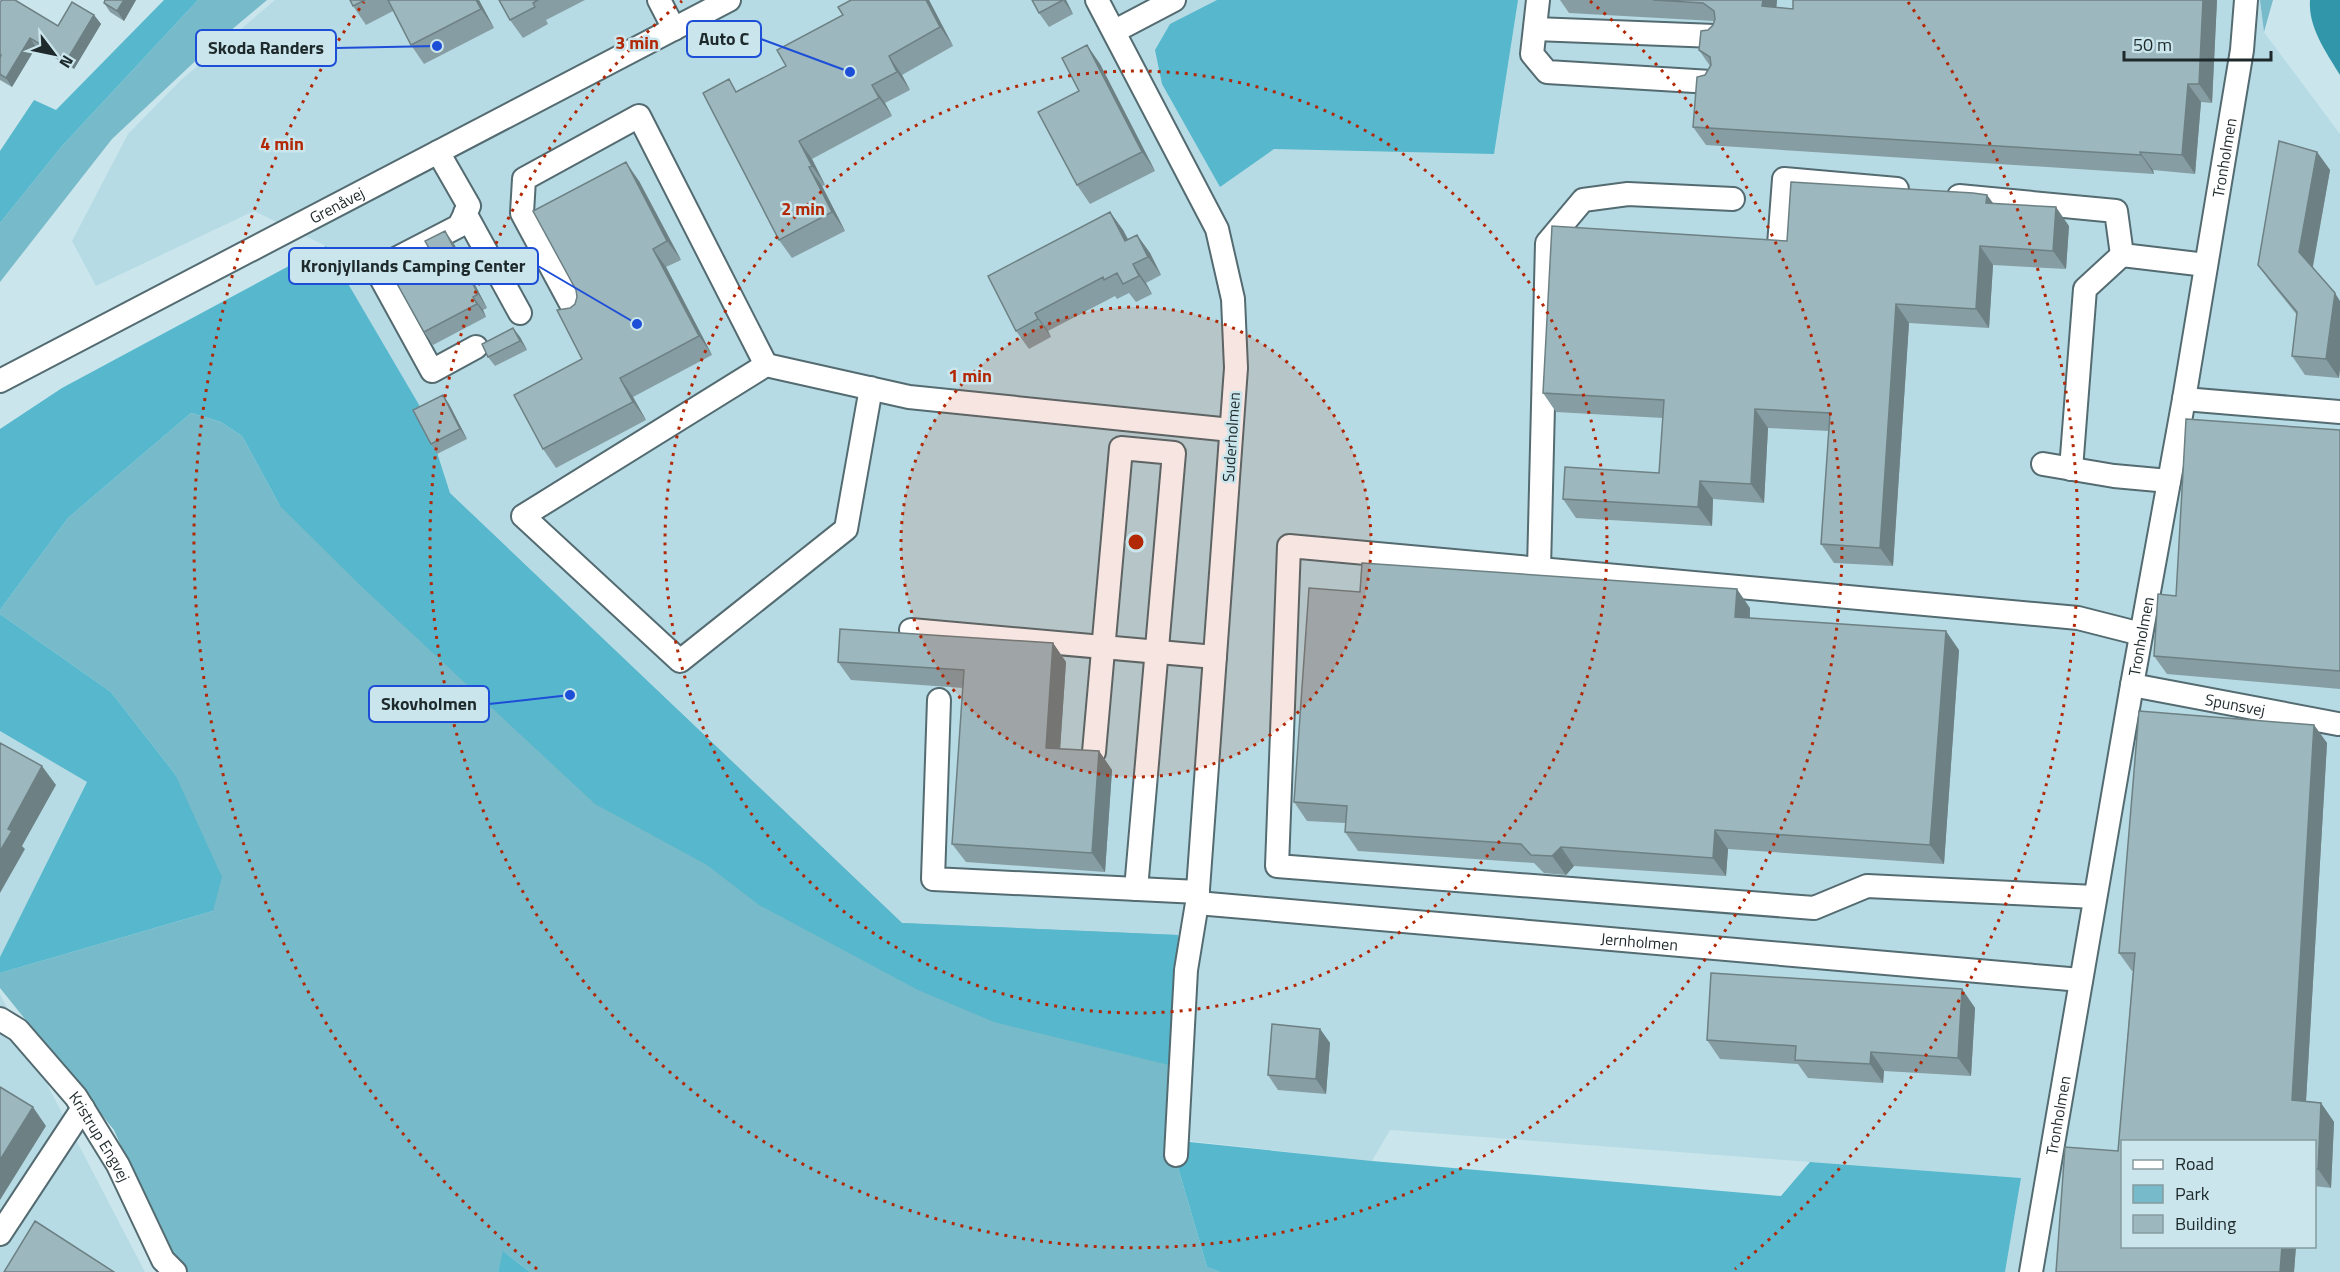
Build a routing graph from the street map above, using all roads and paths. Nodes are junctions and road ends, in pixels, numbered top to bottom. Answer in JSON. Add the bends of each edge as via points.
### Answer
{"nodes":[{"id":1,"x":659,"y":0,"type":"edge"},
{"id":2,"x":729,"y":0,"type":"edge"},
{"id":3,"x":1097,"y":0,"type":"edge"},
{"id":4,"x":1174,"y":0,"type":"edge"},
{"id":5,"x":1538,"y":0,"type":"edge"},
{"id":6,"x":2246,"y":0,"type":"edge"},
{"id":7,"x":674,"y":29,"type":"junction"},
{"id":8,"x":1535,"y":29,"type":"junction"},
{"id":9,"x":1115,"y":31,"type":"junction"},
{"id":10,"x":1715,"y":36,"type":"edge"},
{"id":11,"x":1711,"y":82,"type":"edge"},
{"id":12,"x":438,"y":152,"type":"junction"},
{"id":13,"x":1915,"y":191,"type":"edge"},
{"id":14,"x":1938,"y":194,"type":"edge"},
{"id":15,"x":1733,"y":199,"type":"dead end"},
{"id":16,"x":465,"y":213,"type":"junction"},
{"id":17,"x":1779,"y":245,"type":"edge"},
{"id":18,"x":2122,"y":255,"type":"junction"},
{"id":19,"x":2206,"y":265,"type":"junction"},
{"id":20,"x":520,"y":313,"type":"dead end"},
{"id":21,"x":577,"y":315,"type":"edge"},
{"id":22,"x":476,"y":347,"type":"dead end"},
{"id":23,"x":766,"y":365,"type":"junction"},
{"id":24,"x":0,"y":381,"type":"edge"},
{"id":25,"x":871,"y":388,"type":"junction"},
{"id":26,"x":2184,"y":399,"type":"junction"},
{"id":27,"x":2340,"y":412,"type":"edge"},
{"id":28,"x":1231,"y":430,"type":"junction"},
{"id":29,"x":2043,"y":464,"type":"dead end"},
{"id":30,"x":2071,"y":469,"type":"junction"},
{"id":31,"x":2169,"y":481,"type":"junction"},
{"id":32,"x":1539,"y":569,"type":"junction"},
{"id":33,"x":911,"y":630,"type":"dead end"},
{"id":34,"x":2141,"y":634,"type":"junction"},
{"id":35,"x":1103,"y":647,"type":"junction"},
{"id":36,"x":1156,"y":652,"type":"junction"},
{"id":37,"x":1215,"y":657,"type":"junction"},
{"id":38,"x":2132,"y":685,"type":"junction"},
{"id":39,"x":939,"y":700,"type":"dead end"},
{"id":40,"x":2338,"y":724,"type":"dead end"},
{"id":41,"x":1094,"y":752,"type":"edge"},
{"id":42,"x":1136,"y":889,"type":"junction"},
{"id":43,"x":2095,"y":897,"type":"junction"},
{"id":44,"x":1197,"y":898,"type":"junction"},
{"id":45,"x":2081,"y":980,"type":"junction"},
{"id":46,"x":0,"y":1019,"type":"edge"},
{"id":47,"x":83,"y":1108,"type":"junction"},
{"id":48,"x":1176,"y":1155,"type":"dead end"},
{"id":49,"x":0,"y":1234,"type":"edge"},
{"id":50,"x":174,"y":1272,"type":"edge"},
{"id":51,"x":2031,"y":1272,"type":"edge"}],
"edges":[{"from":1,"to":7,"type":"street"},
{"from":2,"to":7,"type":"street","name":"Grenåvej"},
{"from":3,"to":9,"type":"street","name":"Suderholmen"},
{"from":4,"to":9,"type":"street"},
{"from":5,"to":8,"type":"street"},
{"from":6,"to":19,"type":"street","name":"Tronholmen","via":[[2242,50]]},
{"from":7,"to":12,"type":"street","name":"Grenåvej"},
{"from":8,"to":10,"type":"street"},
{"from":8,"to":11,"type":"street","via":[[1532,54],[1547,72]]},
{"from":9,"to":28,"type":"street","name":"Suderholmen","via":[[1217,229],[1233,299],[1236,368]]},
{"from":12,"to":16,"type":"street","via":[[468,206]]},
{"from":12,"to":24,"type":"street","name":"Grenåvej"},
{"from":13,"to":17,"type":"street","via":[[1784,179]]},
{"from":14,"to":18,"type":"street","via":[[2116,211]]},
{"from":15,"to":32,"type":"street","via":[[1628,194],[1583,200],[1547,243]]},
{"from":16,"to":20,"type":"street"},
{"from":16,"to":22,"type":"street","via":[[459,226],[376,269],[432,370]]},
{"from":18,"to":19,"type":"street"},
{"from":18,"to":30,"type":"street","via":[[2085,289]]},
{"from":19,"to":26,"type":"street","name":"Tronholmen"},
{"from":21,"to":23,"type":"street","via":[[522,213],[524,179],[639,116]]},
{"from":23,"to":25,"type":"street"},
{"from":23,"to":25,"type":"street","via":[[523,516],[680,661],[846,529]]},
{"from":25,"to":28,"type":"street","via":[[909,397]]},
{"from":26,"to":27,"type":"street"},
{"from":26,"to":31,"type":"street","name":"Tronholmen"},
{"from":28,"to":37,"type":"street","name":"Suderholmen"},
{"from":29,"to":30,"type":"street"},
{"from":30,"to":31,"type":"street"},
{"from":31,"to":34,"type":"street","name":"Tronholmen"},
{"from":32,"to":34,"type":"street","via":[[2078,618]]},
{"from":32,"to":43,"type":"street","via":[[1289,546],[1277,866],[1814,908],[1867,886]]},
{"from":33,"to":35,"type":"street"},
{"from":34,"to":38,"type":"street","name":"Tronholmen"},
{"from":35,"to":36,"type":"street"},
{"from":35,"to":36,"type":"street","via":[[1120,448],[1174,453]]},
{"from":35,"to":41,"type":"street"},
{"from":36,"to":37,"type":"street"},
{"from":36,"to":42,"type":"street"},
{"from":37,"to":44,"type":"street","name":"Suderholmen"},
{"from":38,"to":40,"type":"street","name":"Spunsvej"},
{"from":38,"to":43,"type":"street","name":"Tronholmen"},
{"from":39,"to":42,"type":"street","name":"Jernholmen","via":[[933,879]]},
{"from":42,"to":44,"type":"street","name":"Jernholmen"},
{"from":43,"to":45,"type":"street","name":"Tronholmen"},
{"from":44,"to":45,"type":"street","name":"Jernholmen"},
{"from":44,"to":48,"type":"street","name":"Suderholmen","via":[[1186,970]]},
{"from":45,"to":51,"type":"street","name":"Tronholmen"},
{"from":46,"to":47,"type":"street","name":"Kristrup Engvej","via":[[18,1030]]},
{"from":47,"to":49,"type":"street"},
{"from":47,"to":50,"type":"street","name":"Kristrup Engvej","via":[[117,1165],[163,1260]]}]}
